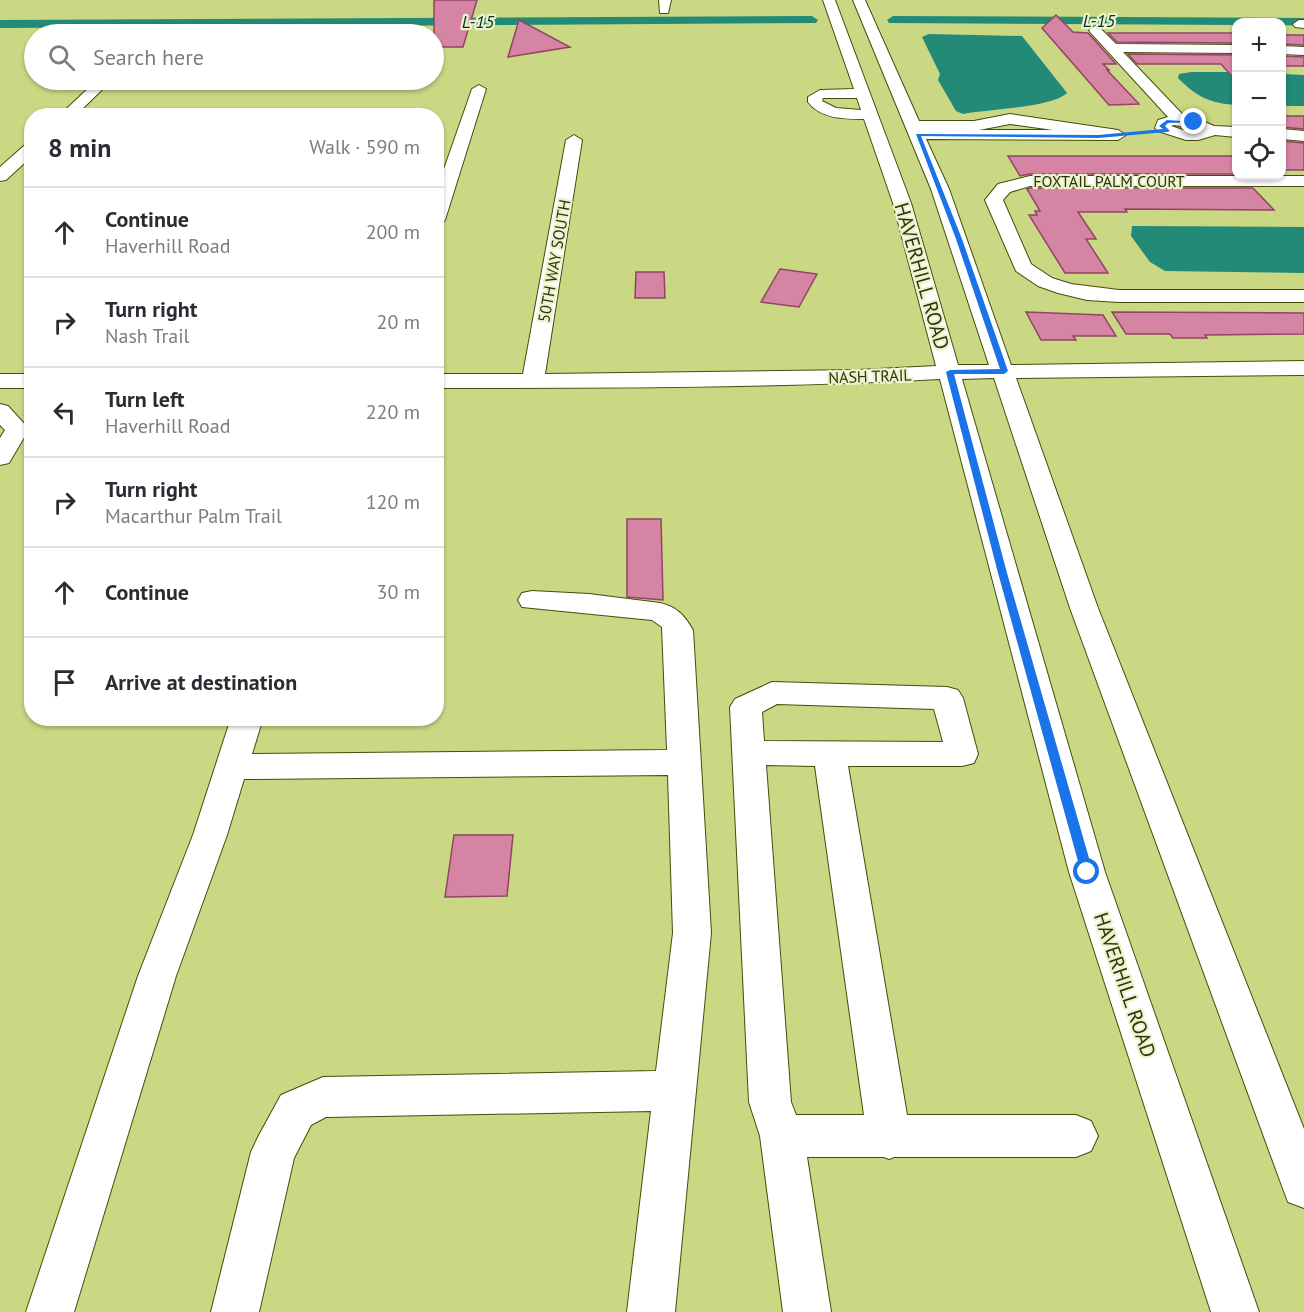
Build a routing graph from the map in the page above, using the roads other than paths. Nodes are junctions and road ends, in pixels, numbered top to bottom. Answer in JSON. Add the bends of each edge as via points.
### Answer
{"nodes":[{"id":1,"x":850,"y":14,"type":"edge"},
{"id":2,"x":1095,"y":30,"type":"dead end"},
{"id":3,"x":1113,"y":48,"type":"junction"},
{"id":4,"x":1232,"y":49,"type":"edge"},
{"id":5,"x":1286,"y":50,"type":"edge"},
{"id":6,"x":1304,"y":51,"type":"edge"},
{"id":7,"x":479,"y":89,"type":"dead end"},
{"id":8,"x":94,"y":90,"type":"edge"},
{"id":9,"x":75,"y":108,"type":"edge"},
{"id":10,"x":1180,"y":120,"type":"junction"},
{"id":11,"x":916,"y":130,"type":"junction"},
{"id":12,"x":1209,"y":130,"type":"junction"},
{"id":13,"x":1167,"y":131,"type":"junction"},
{"id":14,"x":1232,"y":132,"type":"edge"},
{"id":15,"x":1286,"y":135,"type":"edge"},
{"id":16,"x":1304,"y":136,"type":"edge"},
{"id":17,"x":574,"y":140,"type":"dead end"},
{"id":18,"x":24,"y":154,"type":"edge"},
{"id":19,"x":0,"y":176,"type":"edge"},
{"id":20,"x":1304,"y":181,"type":"edge"},
{"id":21,"x":444,"y":196,"type":"edge"},
{"id":22,"x":1304,"y":296,"type":"edge"},
{"id":23,"x":1304,"y":368,"type":"edge"},
{"id":24,"x":1004,"y":371,"type":"junction"},
{"id":25,"x":950,"y":372,"type":"junction"},
{"id":26,"x":0,"y":381,"type":"edge"},
{"id":27,"x":24,"y":381,"type":"edge"},
{"id":28,"x":444,"y":381,"type":"edge"},
{"id":29,"x":533,"y":382,"type":"junction"},
{"id":30,"x":0,"y":411,"type":"edge"},
{"id":31,"x":0,"y":458,"type":"edge"},
{"id":32,"x":532,"y":600,"type":"dead end"},
{"id":33,"x":245,"y":726,"type":"edge"},
{"id":34,"x":748,"y":753,"type":"junction"},
{"id":35,"x":831,"y":754,"type":"junction"},
{"id":36,"x":685,"y":762,"type":"junction"},
{"id":37,"x":232,"y":767,"type":"junction"},
{"id":38,"x":675,"y":1091,"type":"junction"},
{"id":39,"x":782,"y":1136,"type":"junction"},
{"id":40,"x":1076,"y":1136,"type":"dead end"},
{"id":41,"x":889,"y":1138,"type":"junction"},
{"id":42,"x":1304,"y":1186,"type":"edge"},
{"id":43,"x":1230,"y":1311,"type":"edge"},
{"id":44,"x":50,"y":1312,"type":"edge"},
{"id":45,"x":235,"y":1312,"type":"edge"},
{"id":46,"x":651,"y":1312,"type":"edge"},
{"id":47,"x":807,"y":1312,"type":"edge"}],
"edges":[{"from":1,"to":11,"type":"street","name":"HAVERHILL ROAD"},
{"from":1,"to":25,"type":"street","name":"HAVERHILL ROAD","via":[[868,104],[902,203]]},
{"from":2,"to":3,"type":"street"},
{"from":3,"to":4,"type":"street"},
{"from":3,"to":10,"type":"street"},
{"from":5,"to":6,"type":"street"},
{"from":7,"to":21,"type":"street"},
{"from":8,"to":9,"type":"street"},
{"from":10,"to":12,"type":"street","via":[[1199,123]]},
{"from":10,"to":13,"type":"street","via":[[1163,123]]},
{"from":11,"to":13,"type":"street","via":[[1118,135]]},
{"from":11,"to":24,"type":"street","name":"HAVERHILL ROAD","via":[[959,239]]},
{"from":12,"to":13,"type":"street","via":[[1205,135],[1190,136]]},
{"from":12,"to":14,"type":"street"},
{"from":15,"to":16,"type":"street"},
{"from":17,"to":29,"type":"street","name":"50TH WAY SOUTH"},
{"from":18,"to":19,"type":"street"},
{"from":20,"to":22,"type":"street","name":"FOXTAIL PALM COURT","via":[[1030,181],[1004,188],[994,200],[1023,267],[1045,282],[1065,289],[1119,296]]},
{"from":23,"to":24,"type":"street","name":"NASH TRAIL"},
{"from":24,"to":25,"type":"street","name":"NASH TRAIL"},
{"from":24,"to":42,"type":"street","name":"HAVERHILL ROAD","via":[[1084,608]]},
{"from":25,"to":29,"type":"street","name":"NASH TRAIL"},
{"from":25,"to":43,"type":"street","name":"HAVERHILL ROAD","via":[[1087,872]]},
{"from":26,"to":27,"type":"street"},
{"from":28,"to":29,"type":"street","name":"NASH TRAIL"},
{"from":30,"to":31,"type":"street","via":[[17,429]]},
{"from":32,"to":36,"type":"street","via":[[660,612],[673,621],[678,630]]},
{"from":33,"to":37,"type":"street"},
{"from":34,"to":35,"type":"street"},
{"from":34,"to":35,"type":"street","via":[[746,707],[772,693],[947,698],[962,754]]},
{"from":34,"to":39,"type":"street","via":[[770,1102]]},
{"from":35,"to":41,"type":"street"},
{"from":36,"to":37,"type":"street"},
{"from":36,"to":38,"type":"street","via":[[692,933]]},
{"from":37,"to":44,"type":"street","via":[[157,976]]},
{"from":38,"to":45,"type":"street","via":[[323,1097],[296,1110],[273,1152]]},
{"from":38,"to":46,"type":"street"},
{"from":39,"to":41,"type":"street"},
{"from":39,"to":47,"type":"street"},
{"from":40,"to":41,"type":"street"}]}
